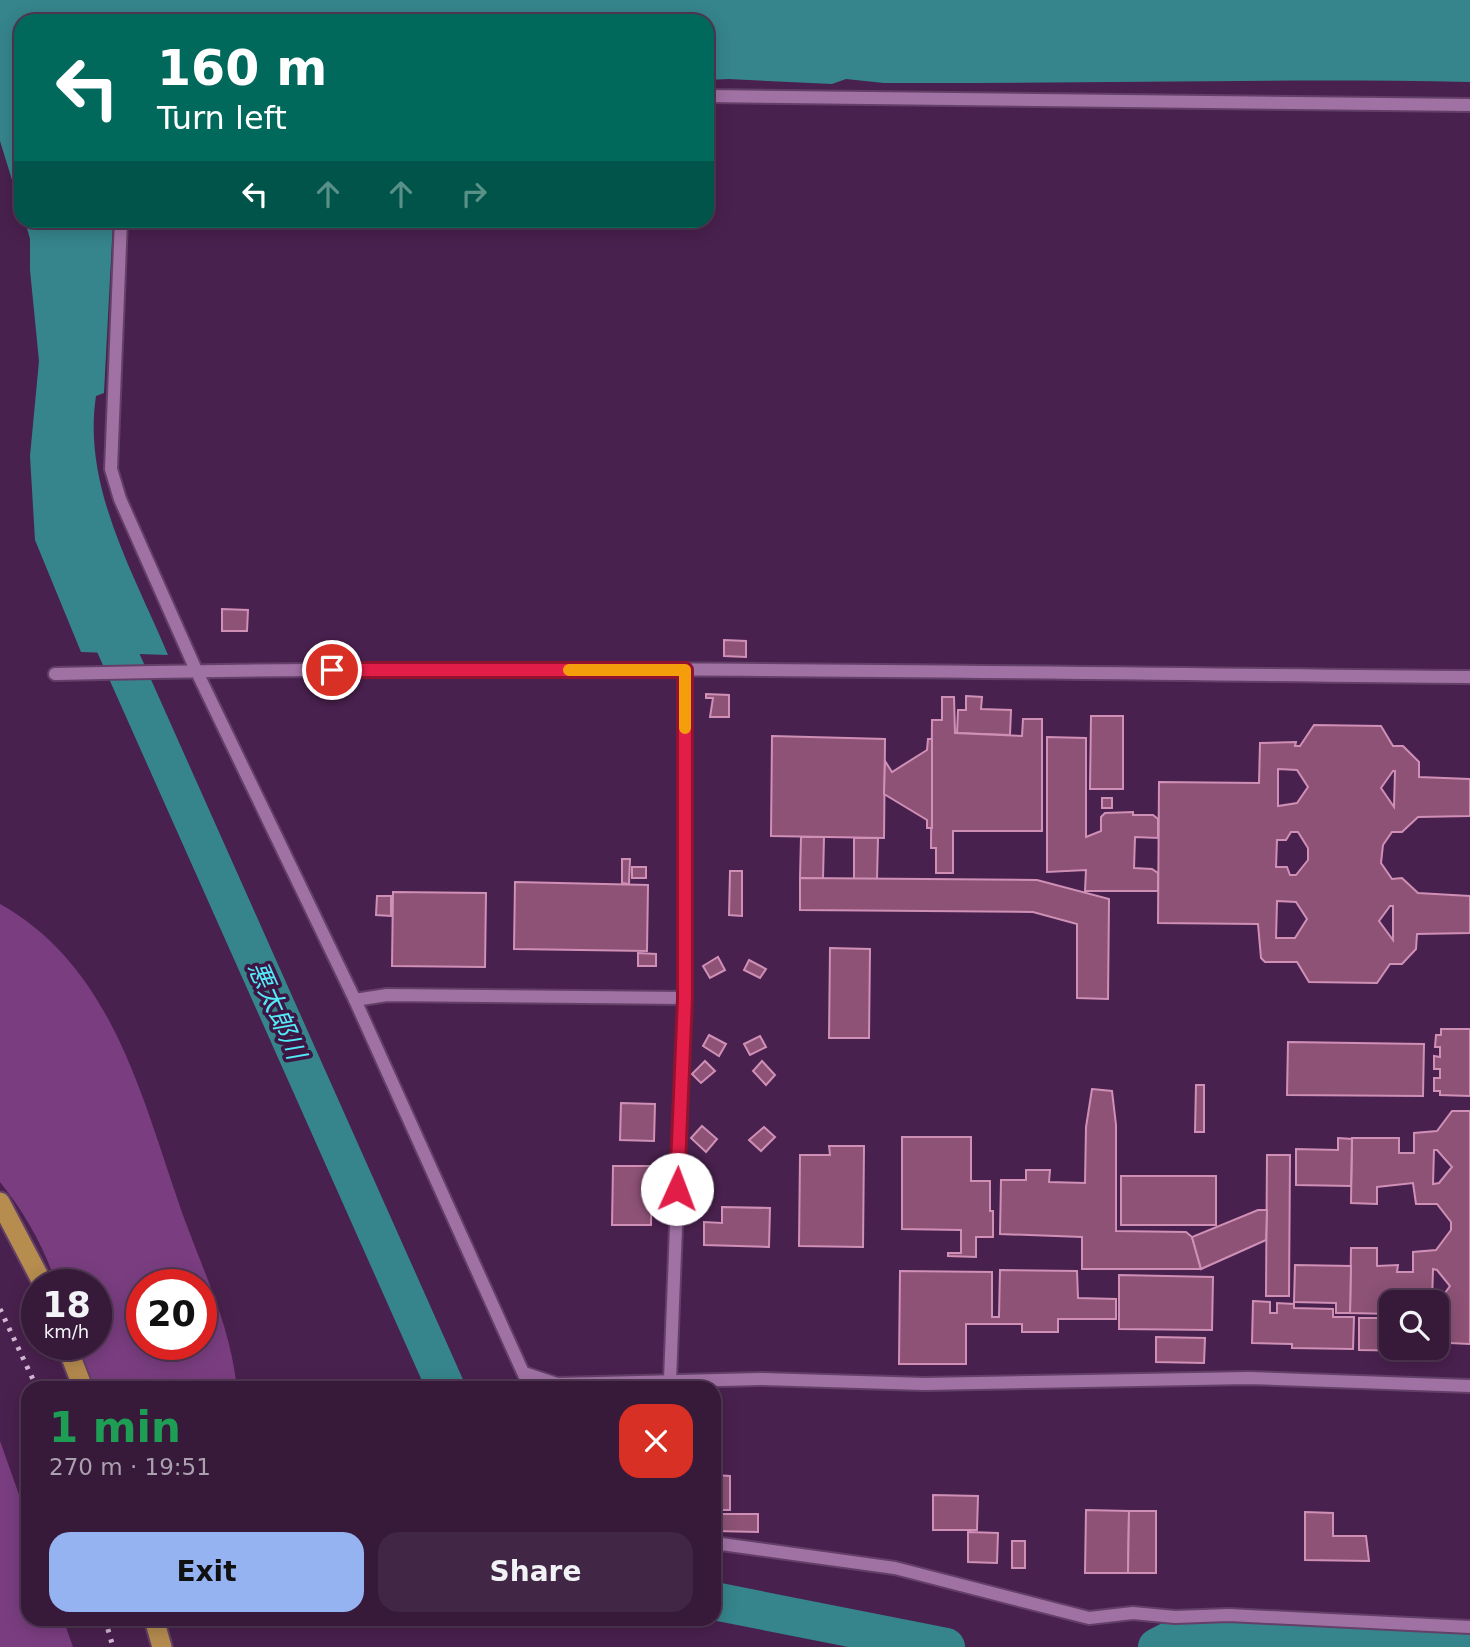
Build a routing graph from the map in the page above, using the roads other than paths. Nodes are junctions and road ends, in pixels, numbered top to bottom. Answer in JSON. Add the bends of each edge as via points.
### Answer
{"nodes":[{"id":1,"x":714,"y":96,"type":"edge"},
{"id":2,"x":1470,"y":105,"type":"edge"},
{"id":3,"x":121,"y":228,"type":"edge"},
{"id":4,"x":196,"y":670,"type":"junction"},
{"id":5,"x":685,"y":670,"type":"junction"},
{"id":6,"x":55,"y":674,"type":"dead end"},
{"id":7,"x":1470,"y":677,"type":"edge"},
{"id":8,"x":685,"y":998,"type":"junction"},
{"id":9,"x":355,"y":1000,"type":"junction"},
{"id":10,"x":0,"y":1202,"type":"edge"},
{"id":11,"x":35,"y":1269,"type":"edge"},
{"id":12,"x":72,"y":1360,"type":"edge"},
{"id":13,"x":524,"y":1373,"type":"junction"},
{"id":14,"x":670,"y":1380,"type":"junction"},
{"id":15,"x":80,"y":1381,"type":"edge"},
{"id":16,"x":527,"y":1381,"type":"edge"},
{"id":17,"x":548,"y":1381,"type":"edge"},
{"id":18,"x":642,"y":1381,"type":"edge"},
{"id":19,"x":1470,"y":1386,"type":"edge"},
{"id":20,"x":721,"y":1544,"type":"edge"},
{"id":21,"x":156,"y":1626,"type":"edge"},
{"id":22,"x":1470,"y":1626,"type":"edge"},
{"id":23,"x":162,"y":1647,"type":"edge"}],
"edges":[{"from":1,"to":2,"type":"lane"},
{"from":3,"to":4,"type":"lane","via":[[111,469]]},
{"from":4,"to":5,"type":"lane"},
{"from":4,"to":6,"type":"lane"},
{"from":4,"to":9,"type":"lane"},
{"from":5,"to":7,"type":"lane"},
{"from":5,"to":8,"type":"lane"},
{"from":8,"to":9,"type":"lane","via":[[387,995]]},
{"from":8,"to":14,"type":"lane"},
{"from":9,"to":13,"type":"lane"},
{"from":10,"to":11,"type":"highway"},
{"from":12,"to":15,"type":"highway"},
{"from":13,"to":16,"type":"lane"},
{"from":13,"to":17,"type":"lane"},
{"from":14,"to":18,"type":"lane"},
{"from":14,"to":19,"type":"lane","via":[[924,1384],[1249,1378]]},
{"from":20,"to":22,"type":"lane","via":[[895,1568],[1089,1618],[1133,1613],[1229,1615]]},
{"from":21,"to":23,"type":"highway"}]}
